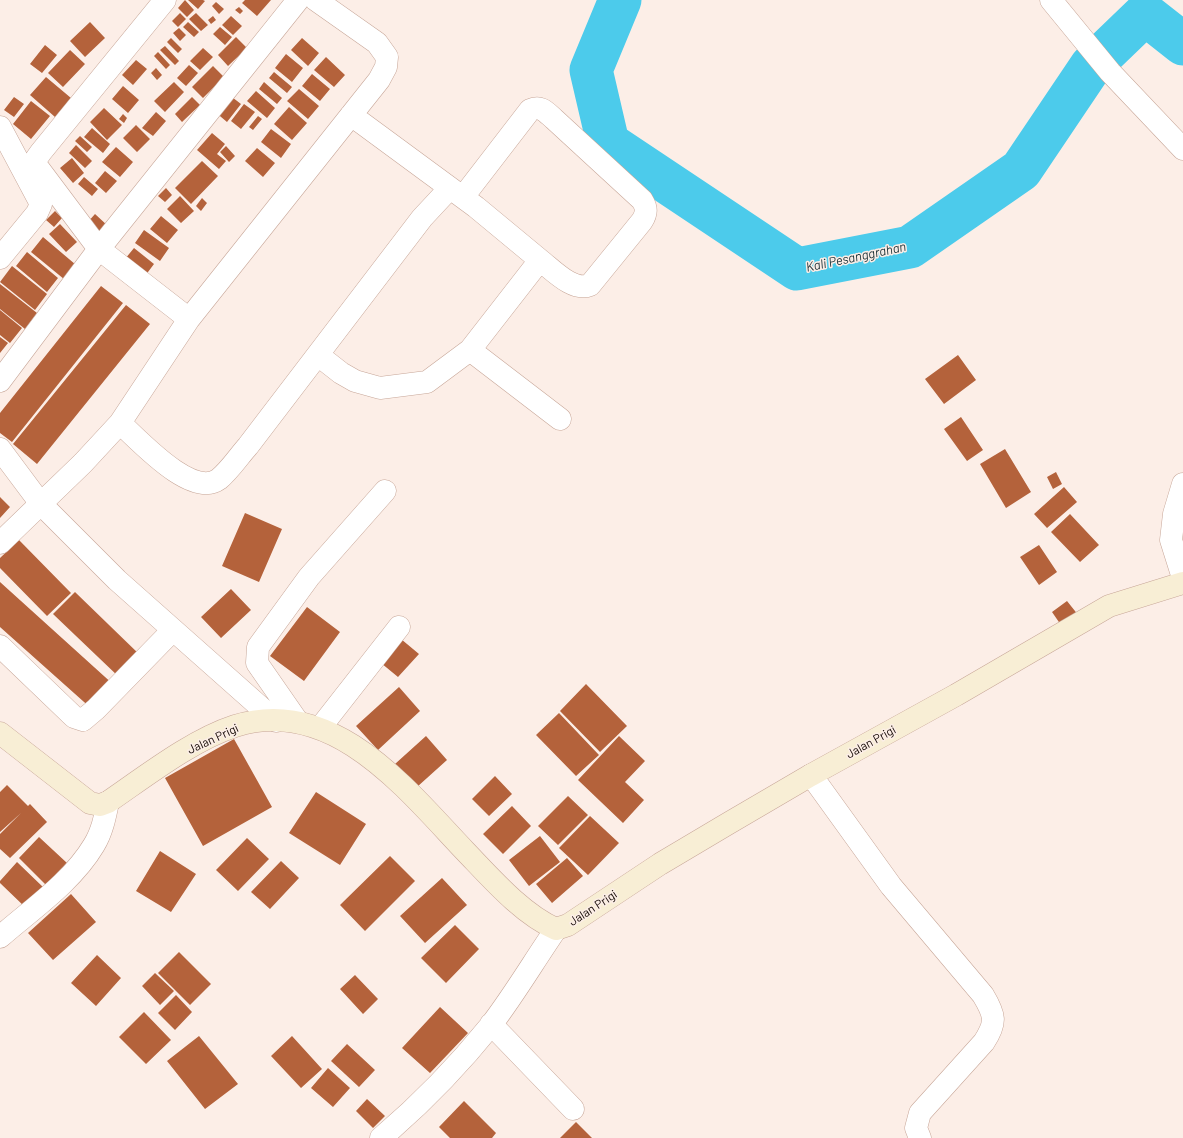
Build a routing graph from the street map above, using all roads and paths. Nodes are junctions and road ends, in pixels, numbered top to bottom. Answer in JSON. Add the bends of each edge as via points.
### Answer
{"nodes":[{"id":1,"x":165,"y":0,"type":"edge"},
{"id":2,"x":298,"y":0,"type":"edge"},
{"id":3,"x":316,"y":0,"type":"edge"},
{"id":4,"x":1051,"y":0,"type":"edge"},
{"id":5,"x":351,"y":115,"type":"junction"},
{"id":6,"x":0,"y":127,"type":"edge"},
{"id":7,"x":1183,"y":149,"type":"edge"},
{"id":8,"x":456,"y":193,"type":"junction"},
{"id":9,"x":99,"y":249,"type":"junction"},
{"id":10,"x":0,"y":258,"type":"edge"},
{"id":11,"x":540,"y":260,"type":"junction"},
{"id":12,"x":189,"y":319,"type":"junction"},
{"id":13,"x":470,"y":350,"type":"junction"},
{"id":14,"x":318,"y":355,"type":"junction"},
{"id":15,"x":0,"y":381,"type":"edge"},
{"id":16,"x":560,"y":419,"type":"dead end"},
{"id":17,"x":120,"y":423,"type":"junction"},
{"id":18,"x":0,"y":449,"type":"edge"},
{"id":19,"x":1183,"y":484,"type":"edge"},
{"id":20,"x":385,"y":491,"type":"dead end"},
{"id":21,"x":41,"y":504,"type":"junction"},
{"id":22,"x":0,"y":543,"type":"edge"},
{"id":23,"x":1183,"y":578,"type":"edge"},
{"id":24,"x":1183,"y":583,"type":"edge"},
{"id":25,"x":399,"y":627,"type":"dead end"},
{"id":26,"x":173,"y":630,"type":"junction"},
{"id":27,"x":0,"y":646,"type":"edge"},
{"id":28,"x":276,"y":721,"type":"junction"},
{"id":29,"x":298,"y":722,"type":"junction"},
{"id":30,"x":320,"y":728,"type":"junction"},
{"id":31,"x":0,"y":733,"type":"edge"},
{"id":32,"x":811,"y":775,"type":"junction"},
{"id":33,"x":108,"y":802,"type":"junction"},
{"id":34,"x":556,"y":929,"type":"junction"},
{"id":35,"x":0,"y":937,"type":"edge"},
{"id":36,"x":491,"y":1024,"type":"junction"},
{"id":37,"x":573,"y":1109,"type":"dead end"},
{"id":38,"x":381,"y":1138,"type":"edge"},
{"id":39,"x":920,"y":1138,"type":"edge"}],
"edges":[{"from":1,"to":9,"type":"street","via":[[36,159],[36,165],[42,175]]},
{"from":2,"to":9,"type":"street"},
{"from":3,"to":5,"type":"street","via":[[376,43],[387,57],[386,67],[379,80]]},
{"from":4,"to":7,"type":"street","via":[[1110,72]]},
{"from":5,"to":8,"type":"street"},
{"from":5,"to":12,"type":"street"},
{"from":6,"to":10,"type":"street","via":[[40,204],[38,213]]},
{"from":8,"to":11,"type":"street"},
{"from":8,"to":11,"type":"street","via":[[530,110],[541,108],[642,200],[646,206],[646,214],[590,285],[580,286],[565,279]]},
{"from":8,"to":14,"type":"street","via":[[422,218]]},
{"from":9,"to":12,"type":"street"},
{"from":9,"to":15,"type":"street"},
{"from":11,"to":13,"type":"street"},
{"from":12,"to":17,"type":"street"},
{"from":13,"to":14,"type":"street","via":[[427,382],[380,388],[355,381]]},
{"from":13,"to":16,"type":"street"},
{"from":14,"to":17,"type":"street","via":[[248,446],[219,479],[206,484],[190,481],[170,467]]},
{"from":17,"to":21,"type":"street"},
{"from":18,"to":21,"type":"street"},
{"from":19,"to":23,"type":"street","via":[[1174,514],[1171,540]]},
{"from":20,"to":29,"type":"street","via":[[309,577],[258,647],[257,663]]},
{"from":21,"to":22,"type":"street"},
{"from":21,"to":26,"type":"street","via":[[117,580]]},
{"from":24,"to":32,"type":"street","name":"Jalan Prigi","via":[[1109,606]]},
{"from":25,"to":30,"type":"street"},
{"from":26,"to":27,"type":"street","via":[[96,709],[82,720],[74,717]]},
{"from":26,"to":28,"type":"street"},
{"from":28,"to":29,"type":"street","name":"Jalan Prigi"},
{"from":28,"to":33,"type":"street","name":"Jalan Prigi","via":[[235,726],[202,741]]},
{"from":29,"to":30,"type":"street","name":"Jalan Prigi"},
{"from":30,"to":34,"type":"street","name":"Jalan Prigi","via":[[353,744],[383,769],[439,822],[492,879],[540,922]]},
{"from":31,"to":33,"type":"street","via":[[90,803],[100,805]]},
{"from":32,"to":34,"type":"street","name":"Jalan Prigi","via":[[660,864],[568,925]]},
{"from":32,"to":39,"type":"street","via":[[891,886],[983,995],[994,1020],[991,1032],[984,1042],[920,1113],[916,1128]]},
{"from":33,"to":35,"type":"street","via":[[94,845],[80,863],[56,889]]},
{"from":34,"to":36,"type":"street"},
{"from":36,"to":37,"type":"street"},
{"from":36,"to":38,"type":"street","via":[[425,1099]]}]}
